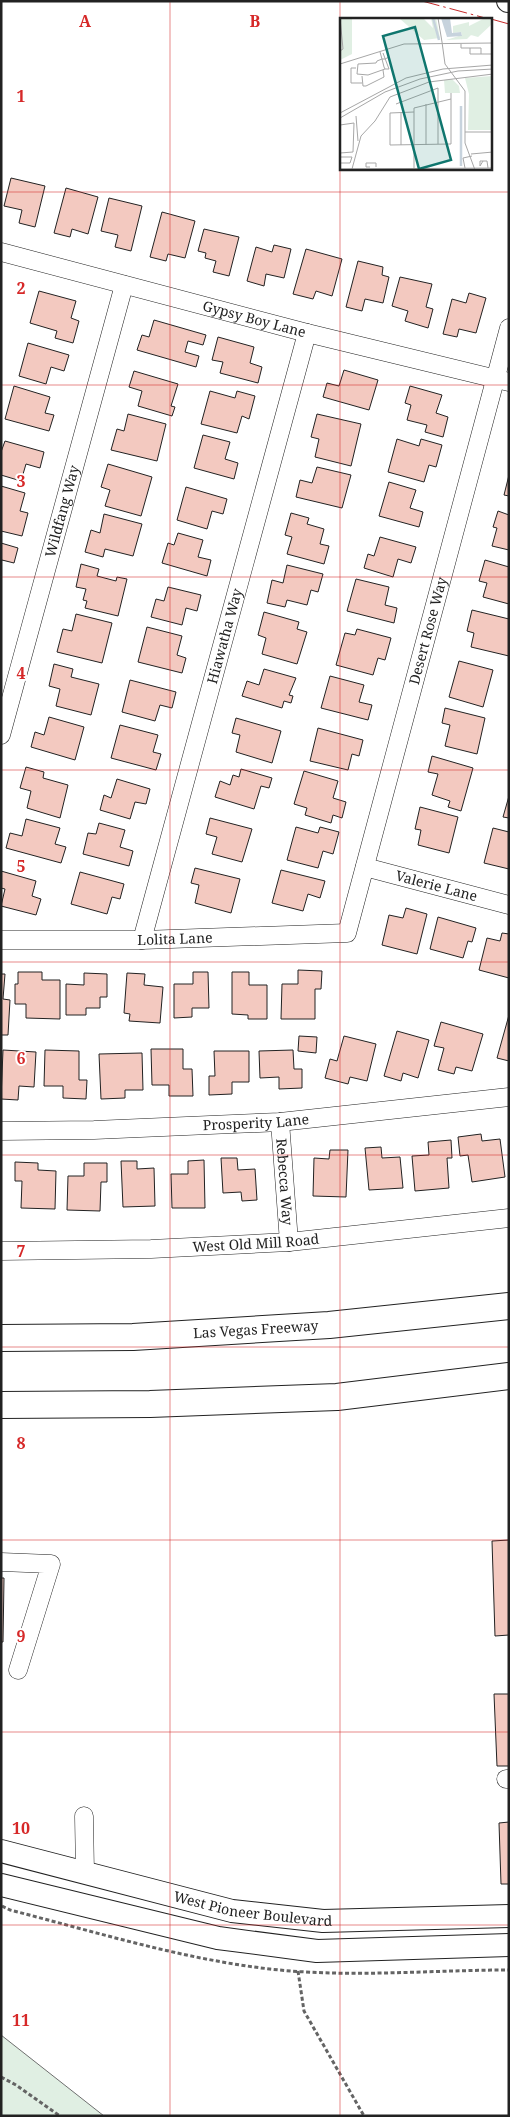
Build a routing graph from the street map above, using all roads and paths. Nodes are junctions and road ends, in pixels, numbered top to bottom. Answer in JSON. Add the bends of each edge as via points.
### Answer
{"nodes":[{"id":1,"x":1,"y":252,"type":"edge"},
{"id":2,"x":124,"y":285,"type":"junction"},
{"id":3,"x":509,"y":328,"type":"edge"},
{"id":4,"x":307,"y":333,"type":"junction"},
{"id":5,"x":502,"y":380,"type":"edge"},
{"id":6,"x":1,"y":735,"type":"edge"},
{"id":7,"x":365,"y":867,"type":"junction"},
{"id":8,"x":509,"y":905,"type":"edge"},
{"id":9,"x":347,"y":933,"type":"joint"},
{"id":10,"x":1,"y":940,"type":"edge"},
{"id":11,"x":142,"y":940,"type":"junction"},
{"id":12,"x":509,"y":1097,"type":"edge"},
{"id":13,"x":280,"y":1122,"type":"junction"},
{"id":14,"x":1,"y":1131,"type":"edge"},
{"id":15,"x":509,"y":1218,"type":"edge"},
{"id":16,"x":289,"y":1242,"type":"junction"},
{"id":17,"x":1,"y":1251,"type":"edge"},
{"id":18,"x":509,"y":1306,"type":"edge"},
{"id":19,"x":1,"y":1338,"type":"edge"},
{"id":20,"x":509,"y":1376,"type":"edge"},
{"id":21,"x":1,"y":1405,"type":"edge"},
{"id":22,"x":1,"y":1562,"type":"edge"},
{"id":23,"x":18,"y":1670,"type":"dead end"},
{"id":24,"x":84,"y":1816,"type":"dead end"},
{"id":25,"x":1,"y":1851,"type":"edge"},
{"id":26,"x":85,"y":1873,"type":"junction"},
{"id":27,"x":1,"y":1885,"type":"edge"},
{"id":28,"x":509,"y":1916,"type":"edge"},
{"id":29,"x":509,"y":1945,"type":"edge"},
{"id":30,"x":292,"y":1948,"type":"junction"},
{"id":31,"x":1,"y":2077,"type":"edge"},
{"id":32,"x":60,"y":2116,"type":"edge"},
{"id":33,"x":364,"y":2116,"type":"edge"}],
"edges":[{"from":1,"to":2,"type":"street","name":"Gypsy Boy Lane"},
{"from":2,"to":4,"type":"street","name":"Gypsy Boy Lane"},
{"from":2,"to":6,"type":"street","name":"Wildfang Way"},
{"from":3,"to":5,"type":"street","name":"Desert Rose Way"},
{"from":4,"to":5,"type":"street","name":"Gypsy Boy Lane"},
{"from":4,"to":11,"type":"street","name":"Hiawatha Way"},
{"from":5,"to":7,"type":"street","name":"Desert Rose Way"},
{"from":7,"to":8,"type":"street","name":"Valerie Lane"},
{"from":7,"to":9,"type":"street","name":"Desert Rose Way"},
{"from":9,"to":11,"type":"street","name":"Lolita Lane"},
{"from":10,"to":11,"type":"street","name":"Lolita Lane"},
{"from":12,"to":13,"type":"street","name":"Prosperity Lane"},
{"from":13,"to":14,"type":"street","name":"Prosperity Lane"},
{"from":13,"to":16,"type":"street","name":"Rebecca Way"},
{"from":15,"to":16,"type":"street","name":"West Old Mill Road"},
{"from":16,"to":17,"type":"street","name":"West Old Mill Road","via":[[151,1249]]},
{"from":18,"to":19,"type":"highway","name":"Las Vegas Freeway","via":[[300,1327],[133,1337]]},
{"from":20,"to":21,"type":"highway","via":[[337,1397],[150,1404]]},
{"from":22,"to":23,"type":"street","via":[[51,1564]]},
{"from":24,"to":26,"type":"street"},
{"from":25,"to":26,"type":"main road","name":"West Pioneer Boulevard"},
{"from":26,"to":28,"type":"main road","name":"West Pioneer Boulevard","via":[[232,1911],[322,1921]]},
{"from":27,"to":30,"type":"main road","via":[[218,1938]]},
{"from":29,"to":30,"type":"main road","via":[[317,1951]]},
{"from":30,"to":33,"type":"path","via":[[304,2011]]},
{"from":31,"to":32,"type":"path"}]}
